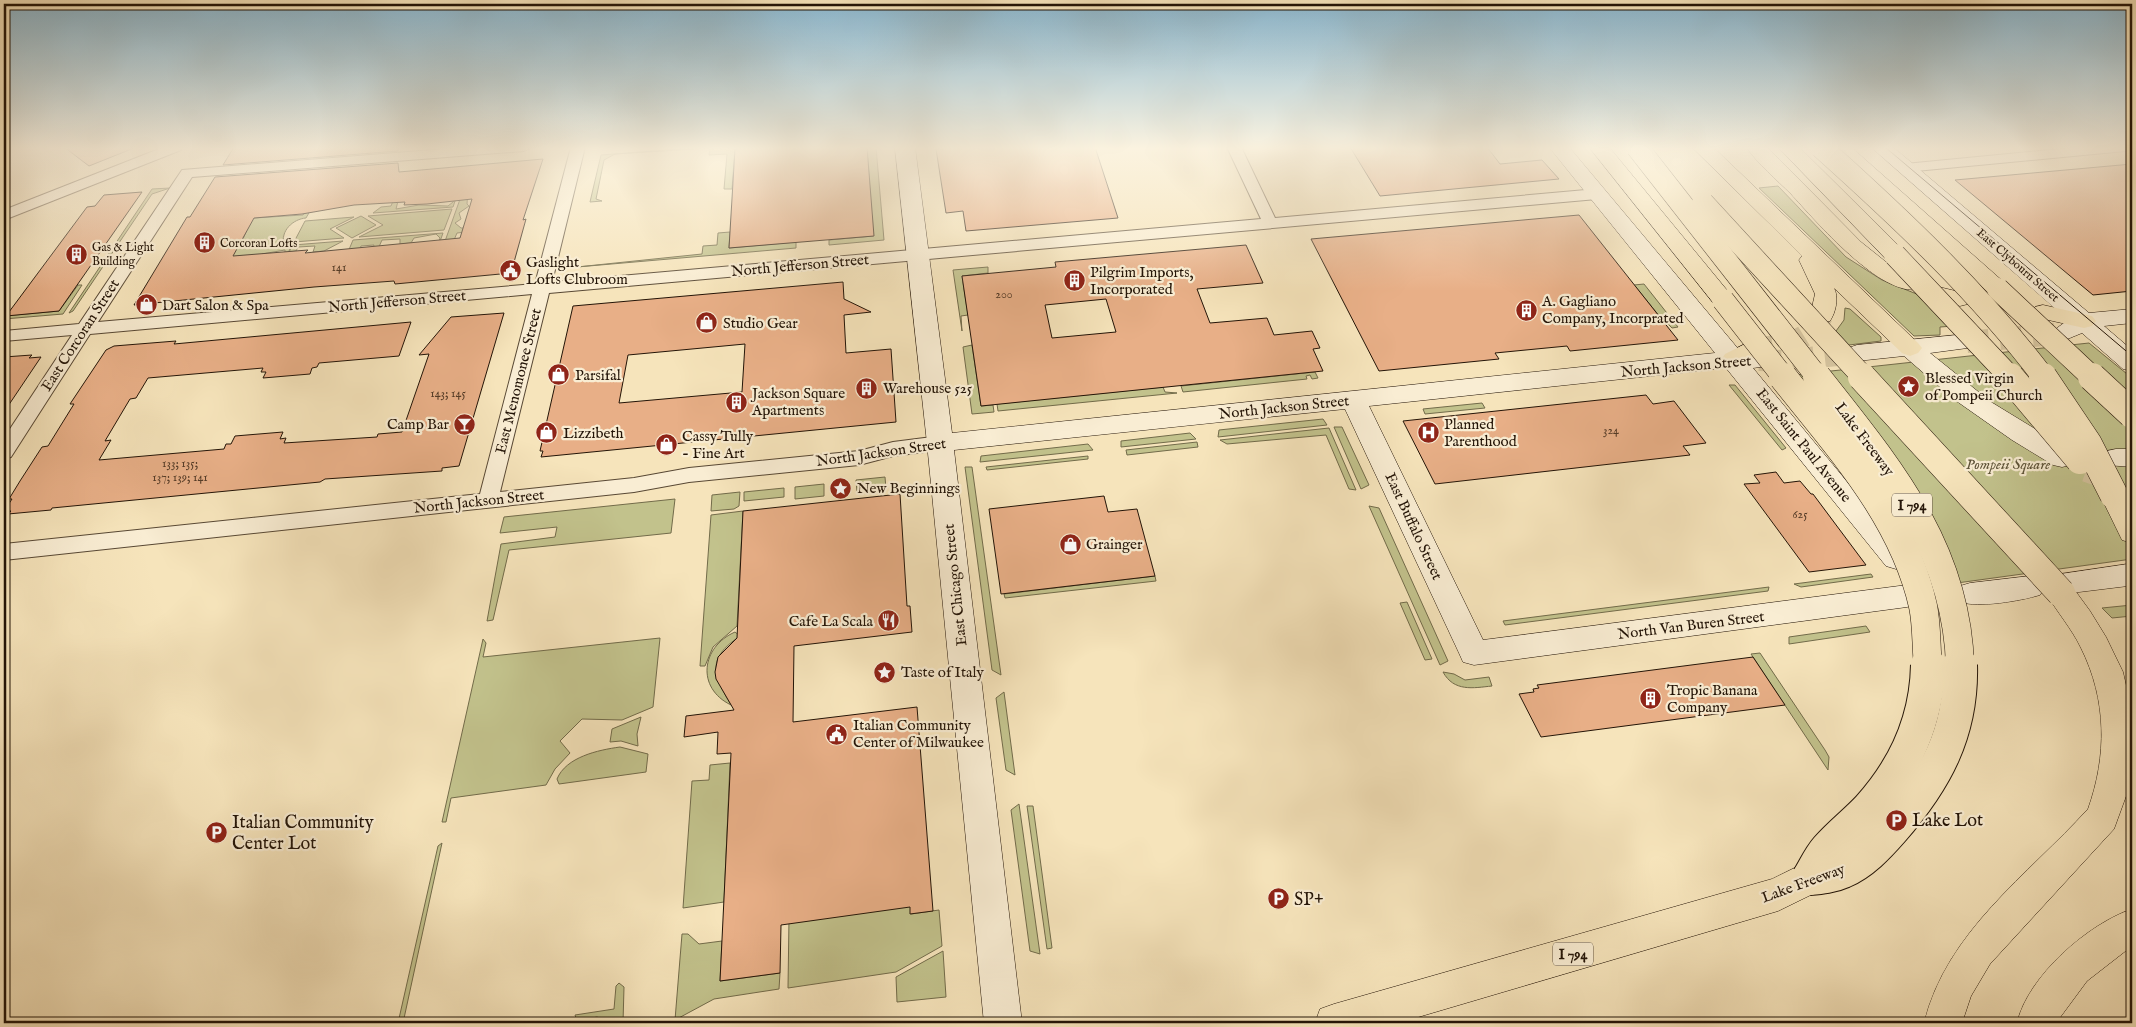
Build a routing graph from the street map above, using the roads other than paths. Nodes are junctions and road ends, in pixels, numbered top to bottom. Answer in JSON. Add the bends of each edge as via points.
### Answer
{"nodes":[{"id":1,"x":55,"y":195,"type":"edge"},
{"id":2,"x":173,"y":195,"type":"edge"},
{"id":3,"x":565,"y":195,"type":"edge"},
{"id":4,"x":910,"y":195,"type":"edge"},
{"id":5,"x":1257,"y":195,"type":"edge"},
{"id":6,"x":1587,"y":195,"type":"edge"},
{"id":7,"x":1598,"y":195,"type":"edge"},
{"id":8,"x":1637,"y":195,"type":"edge"},
{"id":9,"x":1675,"y":195,"type":"edge"},
{"id":10,"x":1696,"y":195,"type":"edge"},
{"id":11,"x":1750,"y":195,"type":"edge"},
{"id":12,"x":1802,"y":195,"type":"edge"},
{"id":13,"x":1834,"y":195,"type":"edge"},
{"id":14,"x":1873,"y":195,"type":"edge"},
{"id":15,"x":1893,"y":195,"type":"edge"},
{"id":16,"x":1934,"y":195,"type":"edge"},
{"id":17,"x":4,"y":215,"type":"edge"},
{"id":18,"x":1270,"y":223,"type":"junction"},
{"id":19,"x":1798,"y":242,"type":"junction"},
{"id":20,"x":917,"y":255,"type":"junction"},
{"id":21,"x":1911,"y":284,"type":"dead end"},
{"id":22,"x":541,"y":288,"type":"junction"},
{"id":23,"x":2043,"y":312,"type":"tunnel mouth"},
{"id":24,"x":1822,"y":316,"type":"tunnel mouth"},
{"id":25,"x":2132,"y":316,"type":"edge"},
{"id":26,"x":2074,"y":327,"type":"junction"},
{"id":27,"x":84,"y":329,"type":"junction"},
{"id":28,"x":4,"y":336,"type":"edge"},
{"id":29,"x":1966,"y":342,"type":"tunnel mouth"},
{"id":30,"x":1910,"y":348,"type":"junction"},
{"id":31,"x":1856,"y":354,"type":"tunnel mouth"},
{"id":32,"x":1748,"y":356,"type":"junction"},
{"id":33,"x":2132,"y":363,"type":"edge"},
{"id":34,"x":1354,"y":400,"type":"junction"},
{"id":35,"x":2132,"y":414,"type":"edge"},
{"id":36,"x":940,"y":443,"type":"junction"},
{"id":37,"x":4,"y":452,"type":"edge"},
{"id":38,"x":2059,"y":453,"type":"dead end"},
{"id":39,"x":2126,"y":488,"type":"edge"},
{"id":40,"x":488,"y":500,"type":"junction"},
{"id":41,"x":2132,"y":533,"type":"edge"},
{"id":42,"x":4,"y":552,"type":"edge"},
{"id":43,"x":1896,"y":558,"type":"dead end"},
{"id":44,"x":2128,"y":575,"type":"dead end"},
{"id":45,"x":2071,"y":582,"type":"dead end"},
{"id":46,"x":2030,"y":587,"type":"dead end"},
{"id":47,"x":1970,"y":594,"type":"dead end"},
{"id":48,"x":1907,"y":596,"type":"dead end"},
{"id":49,"x":1474,"y":654,"type":"joint"},
{"id":50,"x":1809,"y":878,"type":"junction"},
{"id":51,"x":2132,"y":926,"type":"edge"},
{"id":52,"x":1002,"y":1023,"type":"edge"},
{"id":53,"x":1334,"y":1023,"type":"edge"},
{"id":54,"x":1943,"y":1023,"type":"edge"},
{"id":55,"x":2036,"y":1023,"type":"edge"}],
"edges":[{"from":1,"to":17,"type":"street"},
{"from":2,"to":27,"type":"street","name":"East Corcoran Street"},
{"from":3,"to":22,"type":"street","name":"East Menomonee Street"},
{"from":4,"to":20,"type":"street","name":"East Chicago Street"},
{"from":5,"to":18,"type":"street"},
{"from":6,"to":18,"type":"street","name":"North Jefferson Street"},
{"from":7,"to":32,"type":"street","name":"East Saint Paul Avenue"},
{"from":8,"to":50,"type":"highway","bridge":true,"via":[[1870,487],[1892,523],[1918,587],[1928,667],[1918,727],[1885,790],[1827,849]]},
{"from":9,"to":50,"type":"highway","name":"Lake Freeway","number":"I 794","bridge":true,"via":[[1890,470],[1932,541],[1954,605],[1960,656],[1958,703],[1944,753],[1919,796],[1880,845],[1833,875]]},
{"from":10,"to":54,"type":"highway","bridge":true,"via":[[2075,611],[2098,642],[2115,675],[2128,721],[2129,748],[2125,775],[2117,797],[2096,825],[1980,945],[1963,971]]},
{"from":11,"to":19,"type":"highway"},
{"from":12,"to":21,"type":"highway","via":[[1853,247],[1878,267]]},
{"from":13,"to":39,"type":"highway","bridge":true,"via":[[2018,385],[2074,454]]},
{"from":14,"to":39,"type":"highway","bridge":true,"via":[[1927,244],[1996,318],[2054,392],[2101,467]]},
{"from":15,"to":35,"type":"highway","bridge":true,"via":[[2067,351]]},
{"from":16,"to":26,"type":"street","name":"East Clybourn Street"},
{"from":18,"to":20,"type":"street","name":"North Jefferson Street"},
{"from":19,"to":24,"type":"highway","via":[[1826,294]]},
{"from":19,"to":30,"type":"highway"},
{"from":20,"to":22,"type":"street","name":"North Jefferson Street"},
{"from":20,"to":36,"type":"street","name":"East Chicago Street"},
{"from":22,"to":27,"type":"street","name":"North Jefferson Street"},
{"from":22,"to":40,"type":"street","name":"East Menomonee Street"},
{"from":23,"to":26,"type":"highway"},
{"from":25,"to":26,"type":"street"},
{"from":26,"to":33,"type":"street","name":"East Clybourn Street"},
{"from":27,"to":28,"type":"street","name":"North Jefferson Street"},
{"from":27,"to":37,"type":"street","name":"East Corcoran Street"},
{"from":29,"to":30,"type":"street"},
{"from":30,"to":31,"type":"street"},
{"from":30,"to":38,"type":"street","via":[[1952,387],[2026,438]]},
{"from":32,"to":34,"type":"street","name":"North Jackson Street"},
{"from":32,"to":43,"type":"street","name":"East Saint Paul Avenue"},
{"from":34,"to":36,"type":"street","name":"North Jackson Street"},
{"from":34,"to":49,"type":"street","name":"East Buffalo Street"},
{"from":36,"to":40,"type":"street","name":"North Jackson Street","via":[[893,449],[860,458]]},
{"from":36,"to":52,"type":"street","name":"East Chicago Street"},
{"from":39,"to":41,"type":"highway"},
{"from":40,"to":42,"type":"street","name":"North Jackson Street"},
{"from":44,"to":45,"type":"street"},
{"from":46,"to":47,"type":"street"},
{"from":48,"to":49,"type":"street","name":"North Van Buren Street"},
{"from":50,"to":53,"type":"highway","name":"Lake Freeway","number":"I 794","via":[[1778,894]]},
{"from":51,"to":55,"type":"highway","via":[[2074,965]]}]}
